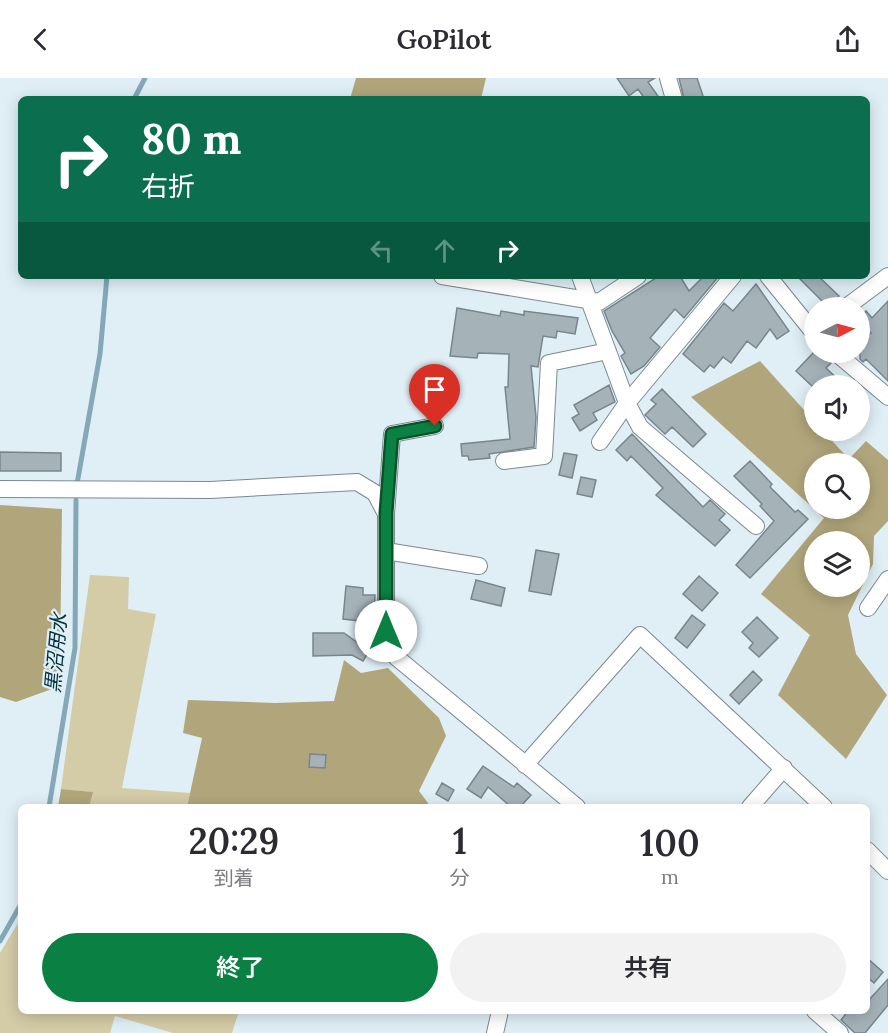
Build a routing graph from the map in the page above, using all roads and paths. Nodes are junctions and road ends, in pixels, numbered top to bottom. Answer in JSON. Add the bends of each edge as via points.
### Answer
{"nodes":[{"id":1,"x":668,"y":78,"type":"edge"},
{"id":2,"x":673,"y":96,"type":"edge"},
{"id":3,"x":888,"y":276,"type":"edge"},
{"id":4,"x":460,"y":279,"type":"edge"},
{"id":5,"x":581,"y":279,"type":"edge"},
{"id":6,"x":634,"y":279,"type":"edge"},
{"id":7,"x":730,"y":279,"type":"edge"},
{"id":8,"x":771,"y":279,"type":"edge"},
{"id":9,"x":860,"y":297,"type":"edge"},
{"id":10,"x":590,"y":301,"type":"junction"},
{"id":11,"x":804,"y":318,"type":"edge"},
{"id":12,"x":608,"y":351,"type":"junction"},
{"id":13,"x":850,"y":363,"type":"edge"},
{"id":14,"x":885,"y":391,"type":"edge"},
{"id":15,"x":627,"y":403,"type":"junction"},
{"id":16,"x":435,"y":426,"type":"dead end"},
{"id":17,"x":600,"y":442,"type":"dead end"},
{"id":18,"x":504,"y":461,"type":"dead end"},
{"id":19,"x":0,"y":489,"type":"edge"},
{"id":20,"x":386,"y":513,"type":"junction"},
{"id":21,"x":756,"y":526,"type":"dead end"},
{"id":22,"x":386,"y":551,"type":"junction"},
{"id":23,"x":479,"y":566,"type":"dead end"},
{"id":24,"x":888,"y":579,"type":"edge"},
{"id":25,"x":868,"y":608,"type":"dead end"},
{"id":26,"x":525,"y":765,"type":"junction"},
{"id":27,"x":784,"y":768,"type":"junction"},
{"id":28,"x":573,"y":804,"type":"edge"},
{"id":29,"x":753,"y":804,"type":"edge"},
{"id":30,"x":821,"y":804,"type":"edge"},
{"id":31,"x":870,"y":853,"type":"edge"},
{"id":32,"x":888,"y":871,"type":"edge"},
{"id":33,"x":499,"y":1014,"type":"edge"},
{"id":34,"x":818,"y":1014,"type":"edge"},
{"id":35,"x":495,"y":1033,"type":"edge"},
{"id":36,"x":840,"y":1033,"type":"edge"}],
"edges":[{"from":1,"to":2,"type":"street"},
{"from":3,"to":9,"type":"street"},
{"from":4,"to":10,"type":"street"},
{"from":5,"to":10,"type":"street"},
{"from":6,"to":10,"type":"street","via":[[599,302]]},
{"from":7,"to":15,"type":"street"},
{"from":8,"to":11,"type":"street"},
{"from":10,"to":12,"type":"street"},
{"from":12,"to":15,"type":"street"},
{"from":12,"to":18,"type":"street","via":[[549,363],[544,456]]},
{"from":13,"to":14,"type":"street"},
{"from":15,"to":17,"type":"street"},
{"from":15,"to":21,"type":"street","via":[[640,427]]},
{"from":16,"to":20,"type":"street","via":[[392,434]]},
{"from":19,"to":20,"type":"street","via":[[210,490],[357,482],[375,493]]},
{"from":20,"to":22,"type":"street"},
{"from":22,"to":23,"type":"street"},
{"from":22,"to":26,"type":"street","via":[[386,645]]},
{"from":24,"to":25,"type":"street"},
{"from":26,"to":27,"type":"street","via":[[640,635]]},
{"from":26,"to":28,"type":"street"},
{"from":27,"to":29,"type":"street"},
{"from":27,"to":30,"type":"street"},
{"from":31,"to":32,"type":"street"},
{"from":33,"to":35,"type":"street"},
{"from":34,"to":36,"type":"street"}]}
